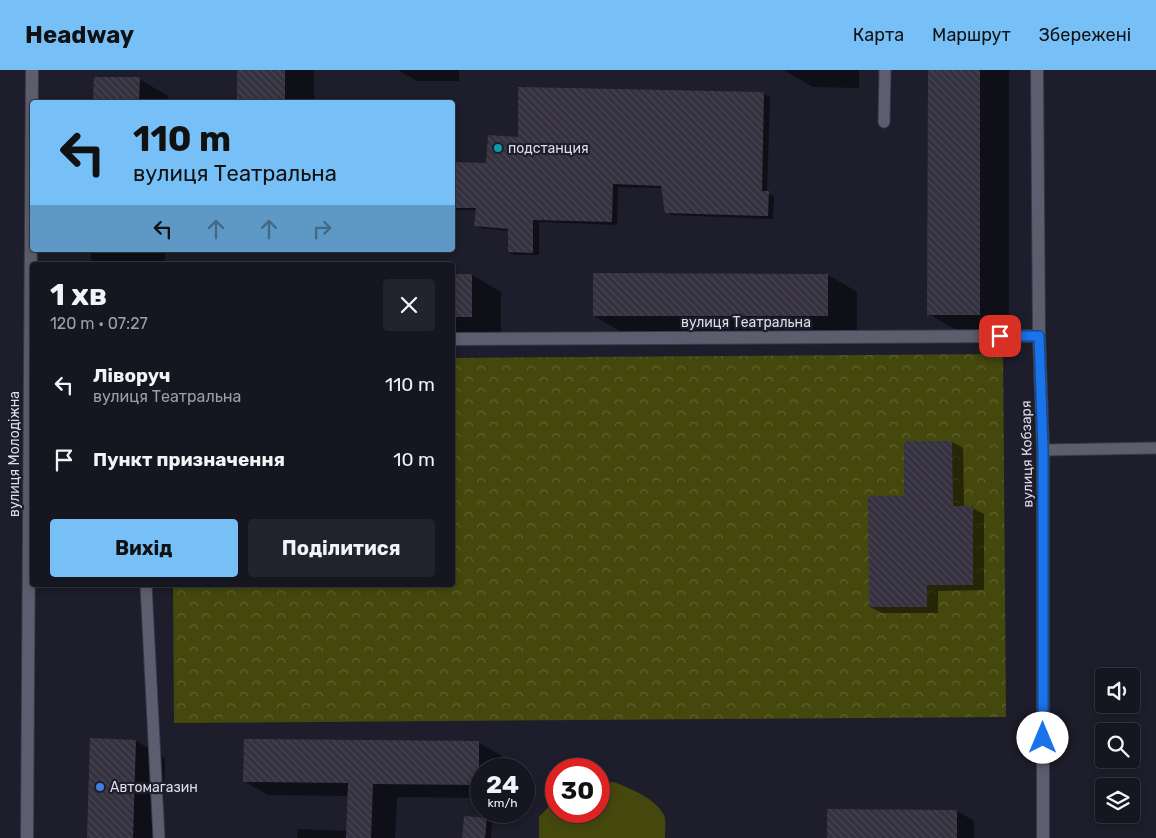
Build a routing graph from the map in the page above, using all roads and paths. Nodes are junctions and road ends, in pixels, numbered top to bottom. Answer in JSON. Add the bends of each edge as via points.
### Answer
{"nodes":[{"id":1,"x":32,"y":70,"type":"edge"},
{"id":2,"x":885,"y":70,"type":"edge"},
{"id":3,"x":1037,"y":70,"type":"edge"},
{"id":4,"x":32,"y":100,"type":"edge"},
{"id":5,"x":884,"y":122,"type":"dead end"},
{"id":6,"x":1039,"y":336,"type":"junction"},
{"id":7,"x":455,"y":339,"type":"edge"},
{"id":8,"x":1156,"y":448,"type":"edge"},
{"id":9,"x":1043,"y":450,"type":"junction"},
{"id":10,"x":30,"y":466,"type":"edge"},
{"id":11,"x":146,"y":587,"type":"edge"},
{"id":12,"x":27,"y":838,"type":"edge"},
{"id":13,"x":159,"y":838,"type":"edge"},
{"id":14,"x":1043,"y":838,"type":"edge"}],
"edges":[{"from":1,"to":4,"type":"street","name":"вулиця Молодіжна"},
{"from":2,"to":5,"type":"lane"},
{"from":3,"to":6,"type":"street","name":"вулиця Кобзаря"},
{"from":6,"to":7,"type":"street","name":"вулиця Театральна"},
{"from":6,"to":9,"type":"street","name":"вулиця Кобзаря"},
{"from":8,"to":9,"type":"lane"},
{"from":9,"to":14,"type":"street","name":"вулиця Кобзаря"},
{"from":10,"to":12,"type":"street","name":"вулиця Молодіжна"},
{"from":11,"to":13,"type":"lane"}]}
